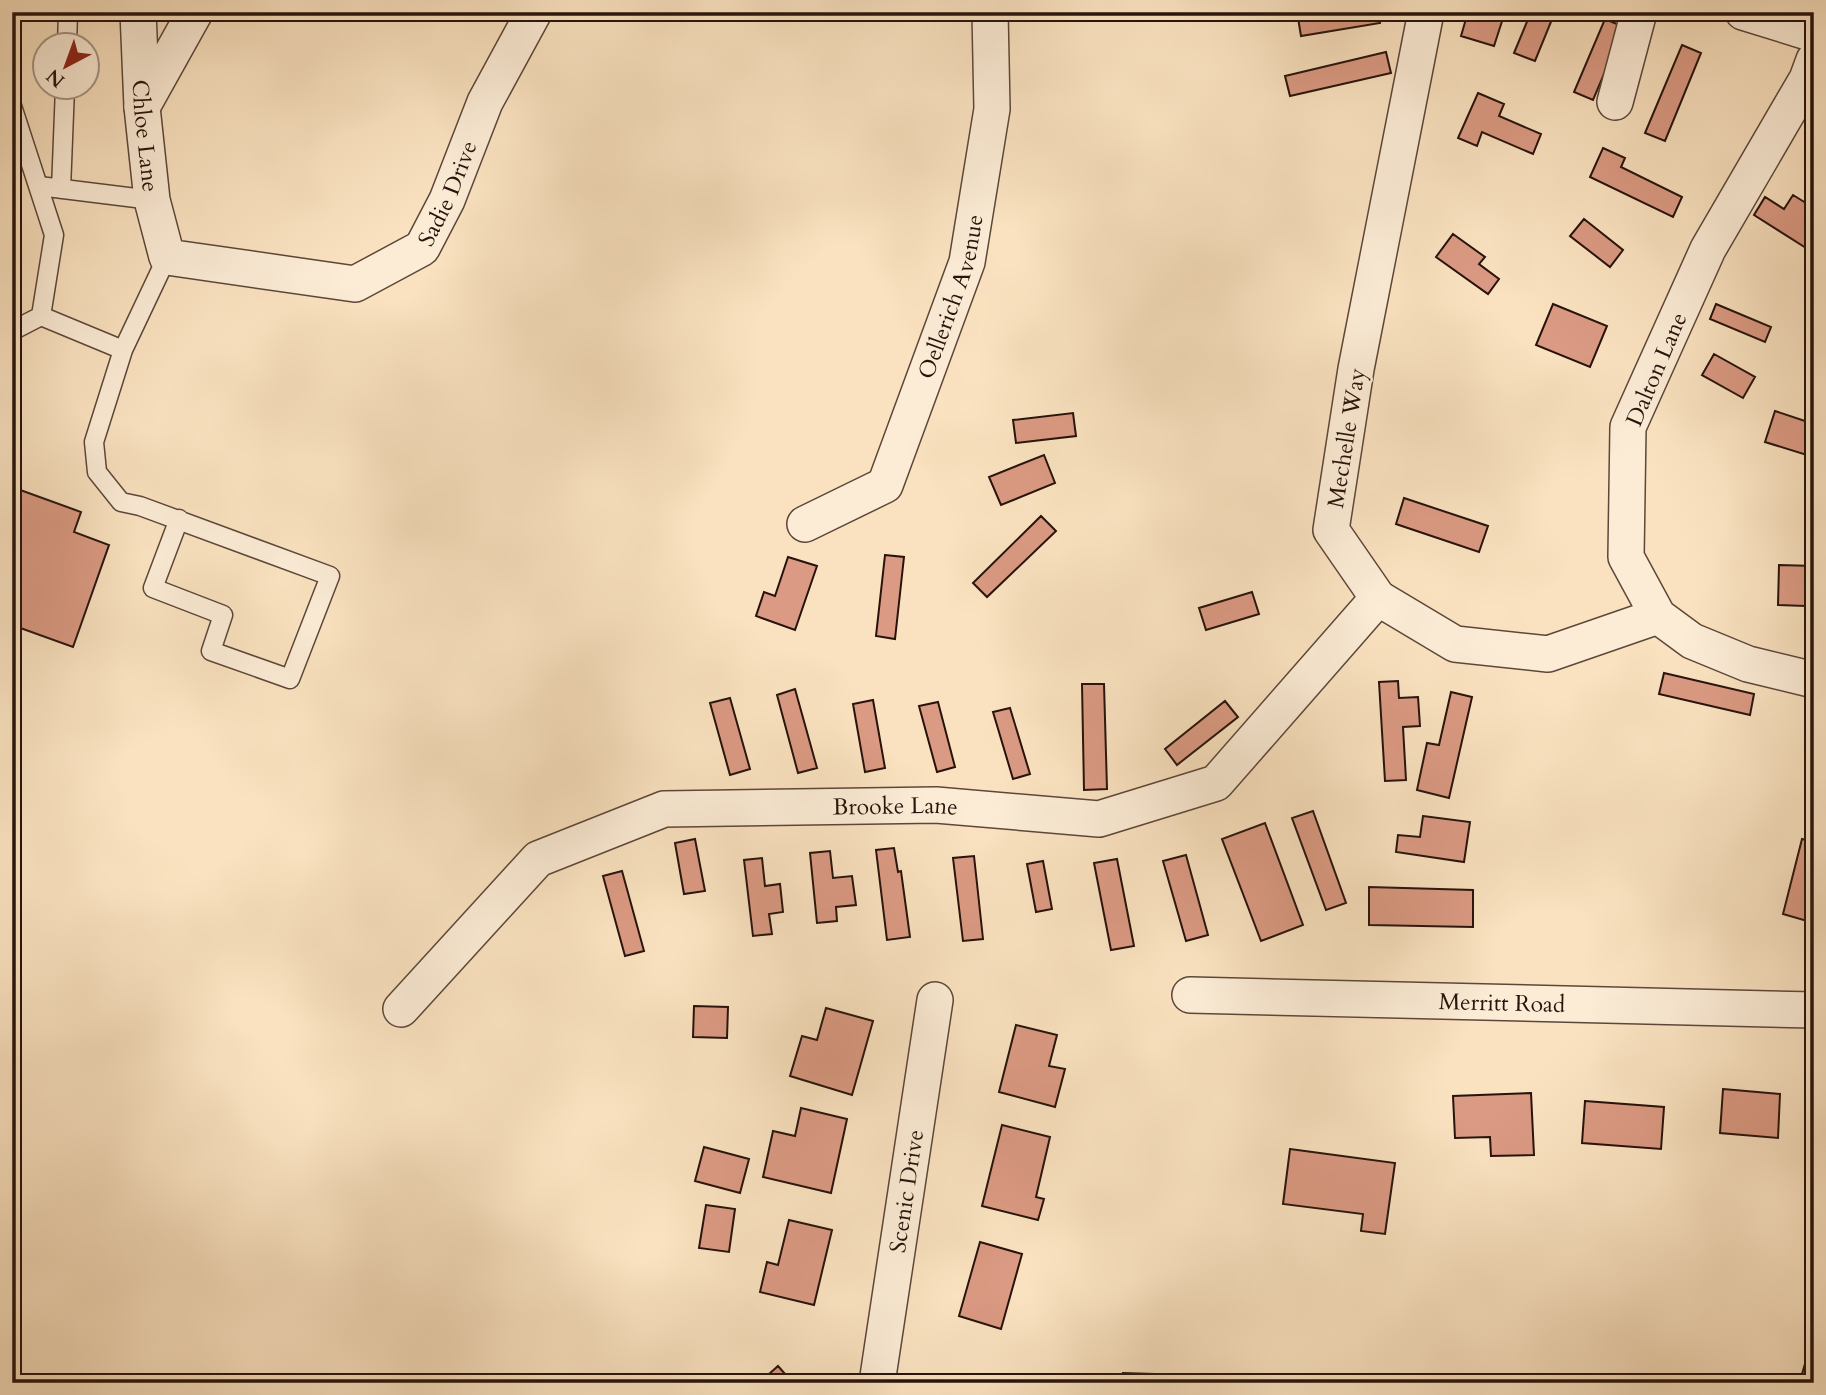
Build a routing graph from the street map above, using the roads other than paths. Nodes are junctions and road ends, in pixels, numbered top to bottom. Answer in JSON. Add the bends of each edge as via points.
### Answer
{"nodes":[{"id":1,"x":68,"y":12,"type":"edge"},
{"id":2,"x":138,"y":12,"type":"edge"},
{"id":3,"x":195,"y":12,"type":"edge"},
{"id":4,"x":534,"y":12,"type":"edge"},
{"id":5,"x":990,"y":12,"type":"edge"},
{"id":6,"x":1426,"y":12,"type":"edge"},
{"id":7,"x":1639,"y":12,"type":"edge"},
{"id":8,"x":1743,"y":12,"type":"edge"},
{"id":9,"x":67,"y":32,"type":"edge"},
{"id":10,"x":1814,"y":34,"type":"edge"},
{"id":11,"x":1814,"y":60,"type":"edge"},
{"id":12,"x":64,"y":102,"type":"edge"},
{"id":13,"x":1615,"y":102,"type":"dead end"},
{"id":14,"x":12,"y":106,"type":"edge"},
{"id":15,"x":142,"y":107,"type":"junction"},
{"id":16,"x":39,"y":186,"type":"junction"},
{"id":17,"x":61,"y":189,"type":"junction"},
{"id":18,"x":152,"y":200,"type":"junction"},
{"id":19,"x":167,"y":257,"type":"junction"},
{"id":20,"x":41,"y":316,"type":"junction"},
{"id":21,"x":12,"y":331,"type":"edge"},
{"id":22,"x":123,"y":350,"type":"junction"},
{"id":23,"x":178,"y":519,"type":"junction"},
{"id":24,"x":805,"y":524,"type":"dead end"},
{"id":25,"x":1378,"y":598,"type":"junction"},
{"id":26,"x":1658,"y":616,"type":"junction"},
{"id":27,"x":1814,"y":680,"type":"edge"},
{"id":28,"x":1190,"y":995,"type":"dead end"},
{"id":29,"x":934,"y":999,"type":"dead end"},
{"id":30,"x":401,"y":1009,"type":"dead end"},
{"id":31,"x":1814,"y":1010,"type":"edge"},
{"id":32,"x":877,"y":1383,"type":"edge"}],
"edges":[{"from":1,"to":9,"type":"lane"},
{"from":2,"to":15,"type":"street","name":"Chloe Lane"},
{"from":3,"to":15,"type":"street"},
{"from":4,"to":19,"type":"street","name":"Sadie Drive","via":[[485,102],[447,200],[422,248],[355,284]]},
{"from":5,"to":24,"type":"street","name":"Oellerich Avenue","via":[[992,109],[963,276],[885,485]]},
{"from":6,"to":25,"type":"street","name":"Mechelle Way","via":[[1356,369],[1331,530]]},
{"from":7,"to":13,"type":"street"},
{"from":8,"to":10,"type":"street"},
{"from":11,"to":26,"type":"street","name":"Dalton Lane","via":[[1708,249],[1628,427],[1626,557]]},
{"from":12,"to":17,"type":"lane"},
{"from":14,"to":16,"type":"lane"},
{"from":15,"to":18,"type":"street","name":"Chloe Lane"},
{"from":16,"to":17,"type":"lane"},
{"from":16,"to":20,"type":"lane","via":[[54,235]]},
{"from":17,"to":18,"type":"lane"},
{"from":18,"to":19,"type":"street","name":"Chloe Lane"},
{"from":19,"to":22,"type":"lane"},
{"from":20,"to":21,"type":"lane"},
{"from":20,"to":22,"type":"lane"},
{"from":22,"to":23,"type":"lane","via":[[94,442],[97,472],[121,502]]},
{"from":23,"to":23,"type":"lane","via":[[330,576],[290,679],[211,651],[223,615],[153,588]]},
{"from":25,"to":26,"type":"street","name":"Mechelle Way","via":[[1455,644],[1548,654]]},
{"from":25,"to":30,"type":"street","name":"Brooke Lane","via":[[1216,783],[1099,819],[936,805],[664,809],[538,859]]},
{"from":26,"to":27,"type":"street","name":"Dalton Lane","via":[[1692,641],[1748,664]]},
{"from":28,"to":31,"type":"street","name":"Merritt Road"},
{"from":29,"to":32,"type":"street","name":"Scenic Drive"}]}
